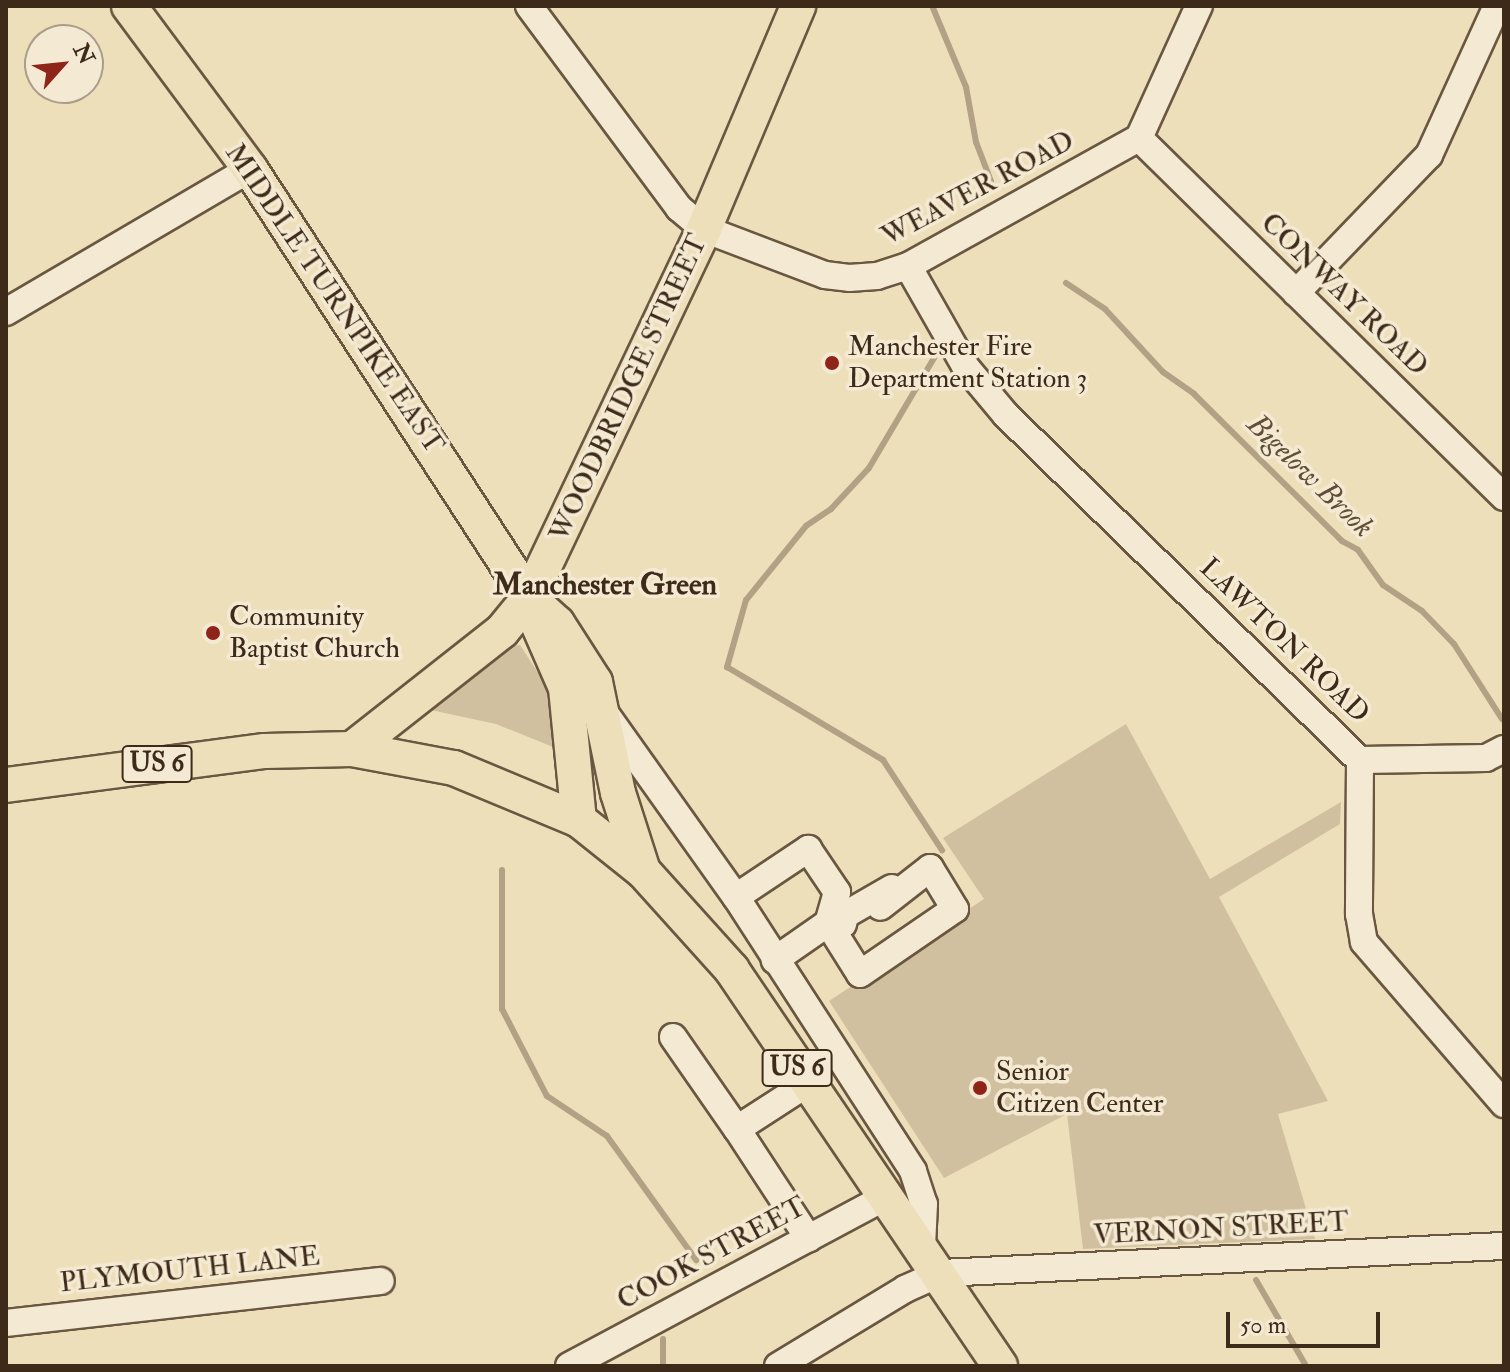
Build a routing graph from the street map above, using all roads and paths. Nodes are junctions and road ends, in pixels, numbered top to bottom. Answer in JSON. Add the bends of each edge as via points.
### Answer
{"nodes":[{"id":1,"x":129,"y":6,"type":"edge"},
{"id":2,"x":529,"y":6,"type":"edge"},
{"id":3,"x":798,"y":6,"type":"edge"},
{"id":4,"x":1199,"y":6,"type":"edge"},
{"id":5,"x":1497,"y":6,"type":"edge"},
{"id":6,"x":1139,"y":138,"type":"junction"},
{"id":7,"x":250,"y":169,"type":"junction"},
{"id":8,"x":704,"y":229,"type":"junction"},
{"id":9,"x":908,"y":266,"type":"junction"},
{"id":10,"x":1296,"y":293,"type":"junction"},
{"id":11,"x":6,"y":312,"type":"edge"},
{"id":12,"x":1504,"y":497,"type":"edge"},
{"id":13,"x":529,"y":598,"type":"junction"},
{"id":14,"x":605,"y":713,"type":"junction"},
{"id":15,"x":352,"y":749,"type":"junction"},
{"id":16,"x":1504,"y":749,"type":"edge"},
{"id":17,"x":1360,"y":760,"type":"junction"},
{"id":18,"x":6,"y":785,"type":"edge"},
{"id":19,"x":579,"y":820,"type":"junction"},
{"id":20,"x":643,"y":871,"type":"junction"},
{"id":21,"x":899,"y":887,"type":"junction"},
{"id":22,"x":736,"y":897,"type":"junction"},
{"id":23,"x":850,"y":921,"type":"junction"},
{"id":24,"x":775,"y":960,"type":"junction"},
{"id":25,"x":673,"y":1037,"type":"dead end"},
{"id":26,"x":808,"y":1083,"type":"junction"},
{"id":27,"x":1504,"y":1104,"type":"edge"},
{"id":28,"x":737,"y":1129,"type":"junction"},
{"id":29,"x":886,"y":1197,"type":"junction"},
{"id":30,"x":809,"y":1239,"type":"junction"},
{"id":31,"x":1504,"y":1246,"type":"edge"},
{"id":32,"x":931,"y":1260,"type":"junction"},
{"id":33,"x":381,"y":1281,"type":"dead end"},
{"id":34,"x":6,"y":1323,"type":"edge"},
{"id":35,"x":569,"y":1366,"type":"edge"},
{"id":36,"x":778,"y":1366,"type":"edge"},
{"id":37,"x":1000,"y":1366,"type":"edge"}],
"edges":[{"from":1,"to":7,"type":"main road","name":"MIDDLE TURNPIKE EAST"},
{"from":2,"to":8,"type":"street","via":[[679,208]]},
{"from":3,"to":8,"type":"main road","name":"WOODBRIDGE STREET"},
{"from":4,"to":6,"type":"street"},
{"from":5,"to":10,"type":"street","via":[[1429,155]]},
{"from":6,"to":9,"type":"street","name":"WEAVER ROAD"},
{"from":6,"to":10,"type":"street","name":"CONWAY ROAD"},
{"from":7,"to":11,"type":"street"},
{"from":7,"to":13,"type":"main road","name":"MIDDLE TURNPIKE EAST"},
{"from":8,"to":9,"type":"street","name":"WEAVER ROAD","via":[[825,275],[877,276]]},
{"from":8,"to":13,"type":"main road","name":"WOODBRIDGE STREET"},
{"from":9,"to":17,"type":"street","name":"LAWTON ROAD","via":[[965,366],[1006,415]]},
{"from":10,"to":12,"type":"street","name":"CONWAY ROAD"},
{"from":13,"to":14,"type":"main road","name":"MIDDLE TURNPIKE EAST","via":[[576,650]]},
{"from":13,"to":15,"type":"main road","name":"WOODBRIDGE STREET","via":[[502,631]]},
{"from":13,"to":19,"type":"main road","name":"MIDDLE TURNPIKE EAST","via":[[540,636],[566,688]]},
{"from":14,"to":20,"type":"main road","name":"MIDDLE TURNPIKE EAST","via":[[618,793]]},
{"from":14,"to":22,"type":"street","name":"MIDDLE TURNPIKE EAST"},
{"from":15,"to":18,"type":"main road","number":"US 6","via":[[265,751]]},
{"from":15,"to":19,"type":"main road","number":"US 6","via":[[454,768]]},
{"from":16,"to":17,"type":"street","via":[[1486,758]]},
{"from":17,"to":27,"type":"street","name":"LAWTON ROAD","via":[[1359,914],[1364,942]]},
{"from":19,"to":20,"type":"main road","number":"US 6"},
{"from":20,"to":26,"type":"main road","name":"MIDDLE TURNPIKE EAST","number":"US 6","via":[[732,970]]},
{"from":21,"to":23,"type":"street"},
{"from":21,"to":23,"type":"street","via":[[886,888],[845,915]]},
{"from":21,"to":23,"type":"street","via":[[930,868],[955,909],[860,974]]},
{"from":22,"to":23,"type":"street","via":[[808,849]]},
{"from":22,"to":24,"type":"street","name":"MIDDLE TURNPIKE EAST"},
{"from":23,"to":24,"type":"street"},
{"from":24,"to":32,"type":"street","name":"MIDDLE TURNPIKE EAST","via":[[913,1171],[923,1192]]},
{"from":25,"to":28,"type":"street"},
{"from":26,"to":28,"type":"street"},
{"from":26,"to":29,"type":"main road","name":"MIDDLE TURNPIKE EAST","number":"US 6"},
{"from":28,"to":30,"type":"street"},
{"from":29,"to":30,"type":"street","name":"COOK STREET"},
{"from":29,"to":32,"type":"main road","name":"MIDDLE TURNPIKE EAST","number":"US 6"},
{"from":30,"to":35,"type":"street","name":"COOK STREET"},
{"from":31,"to":32,"type":"street","name":"VERNON STREET"},
{"from":32,"to":36,"type":"street","via":[[905,1289]]},
{"from":32,"to":37,"type":"main road","name":"MIDDLE TURNPIKE EAST","number":"US 6"},
{"from":33,"to":34,"type":"street","name":"PLYMOUTH LANE"}]}
